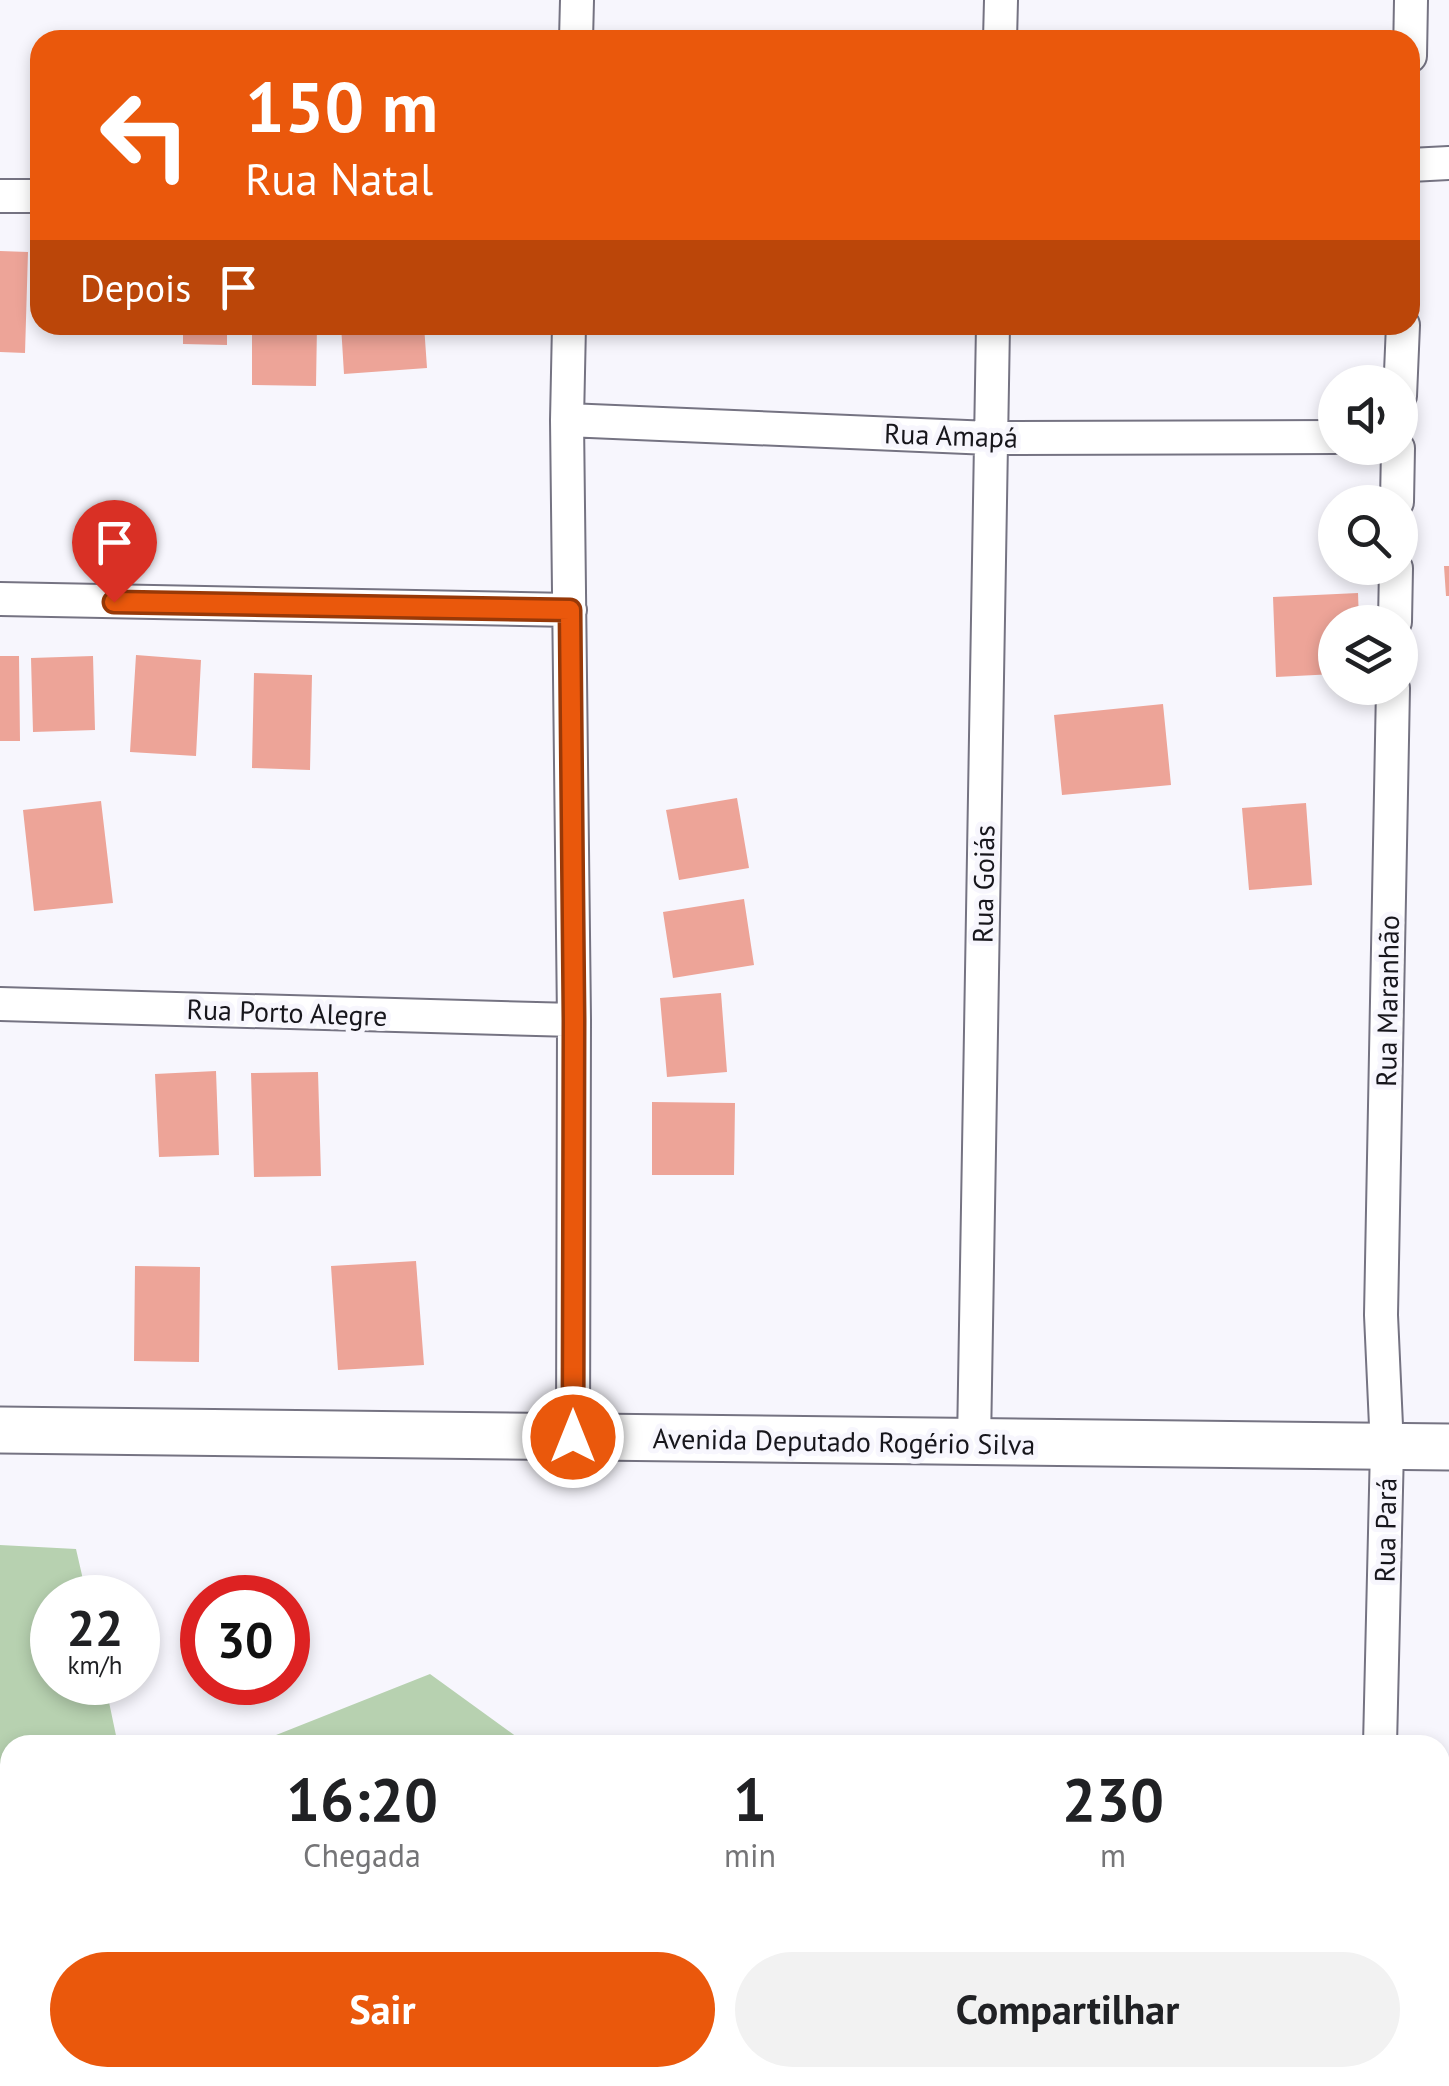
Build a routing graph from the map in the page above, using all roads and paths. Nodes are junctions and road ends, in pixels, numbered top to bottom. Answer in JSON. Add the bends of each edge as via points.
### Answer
{"nodes":[{"id":1,"x":577,"y":0,"type":"edge"},
{"id":2,"x":1001,"y":0,"type":"edge"},
{"id":3,"x":1411,"y":0,"type":"edge"},
{"id":4,"x":576,"y":30,"type":"edge"},
{"id":5,"x":1000,"y":30,"type":"edge"},
{"id":6,"x":1410,"y":30,"type":"edge"},
{"id":7,"x":1449,"y":163,"type":"edge"},
{"id":8,"x":1420,"y":164,"type":"edge"},
{"id":9,"x":0,"y":196,"type":"edge"},
{"id":10,"x":30,"y":196,"type":"edge"},
{"id":11,"x":569,"y":335,"type":"edge"},
{"id":12,"x":993,"y":335,"type":"edge"},
{"id":13,"x":1402,"y":335,"type":"edge"},
{"id":14,"x":1401,"y":365,"type":"edge"},
{"id":15,"x":567,"y":420,"type":"junction"},
{"id":16,"x":1318,"y":437,"type":"edge"},
{"id":17,"x":990,"y":438,"type":"junction"},
{"id":18,"x":0,"y":600,"type":"edge"},
{"id":19,"x":570,"y":610,"type":"junction"},
{"id":20,"x":1394,"y":705,"type":"edge"},
{"id":21,"x":0,"y":1004,"type":"edge"},
{"id":22,"x":574,"y":1020,"type":"junction"},
{"id":23,"x":1381,"y":1315,"type":"joint"},
{"id":24,"x":0,"y":1430,"type":"edge"},
{"id":25,"x":573,"y":1437,"type":"junction"},
{"id":26,"x":974,"y":1443,"type":"junction"},
{"id":27,"x":1449,"y":1447,"type":"edge"},
{"id":28,"x":1387,"y":1448,"type":"junction"},
{"id":29,"x":1380,"y":1735,"type":"edge"}],
"edges":[{"from":1,"to":4,"type":"street"},
{"from":2,"to":5,"type":"street"},
{"from":3,"to":6,"type":"street"},
{"from":7,"to":8,"type":"street"},
{"from":9,"to":10,"type":"street"},
{"from":11,"to":15,"type":"street"},
{"from":12,"to":17,"type":"street","name":"Rua Goiás"},
{"from":13,"to":14,"type":"street"},
{"from":15,"to":17,"type":"street","name":"Rua Amapá"},
{"from":15,"to":19,"type":"street"},
{"from":16,"to":17,"type":"street","name":"Rua Amapá"},
{"from":17,"to":26,"type":"street","name":"Rua Goiás"},
{"from":18,"to":19,"type":"street"},
{"from":19,"to":22,"type":"street"},
{"from":20,"to":23,"type":"street","name":"Rua Maranhão"},
{"from":21,"to":22,"type":"street","name":"Rua Porto Alegre"},
{"from":22,"to":25,"type":"street"},
{"from":23,"to":28,"type":"street","name":"Rua Pará"},
{"from":24,"to":25,"type":"main road","name":"Avenida Deputado Rogério Silva"},
{"from":25,"to":26,"type":"main road","name":"Avenida Deputado Rogério Silva"},
{"from":26,"to":28,"type":"main road","name":"Avenida Deputado Rogério Silva"},
{"from":27,"to":28,"type":"main road","name":"Avenida Deputado Rogério Silva"},
{"from":28,"to":29,"type":"street","name":"Rua Pará"}]}
